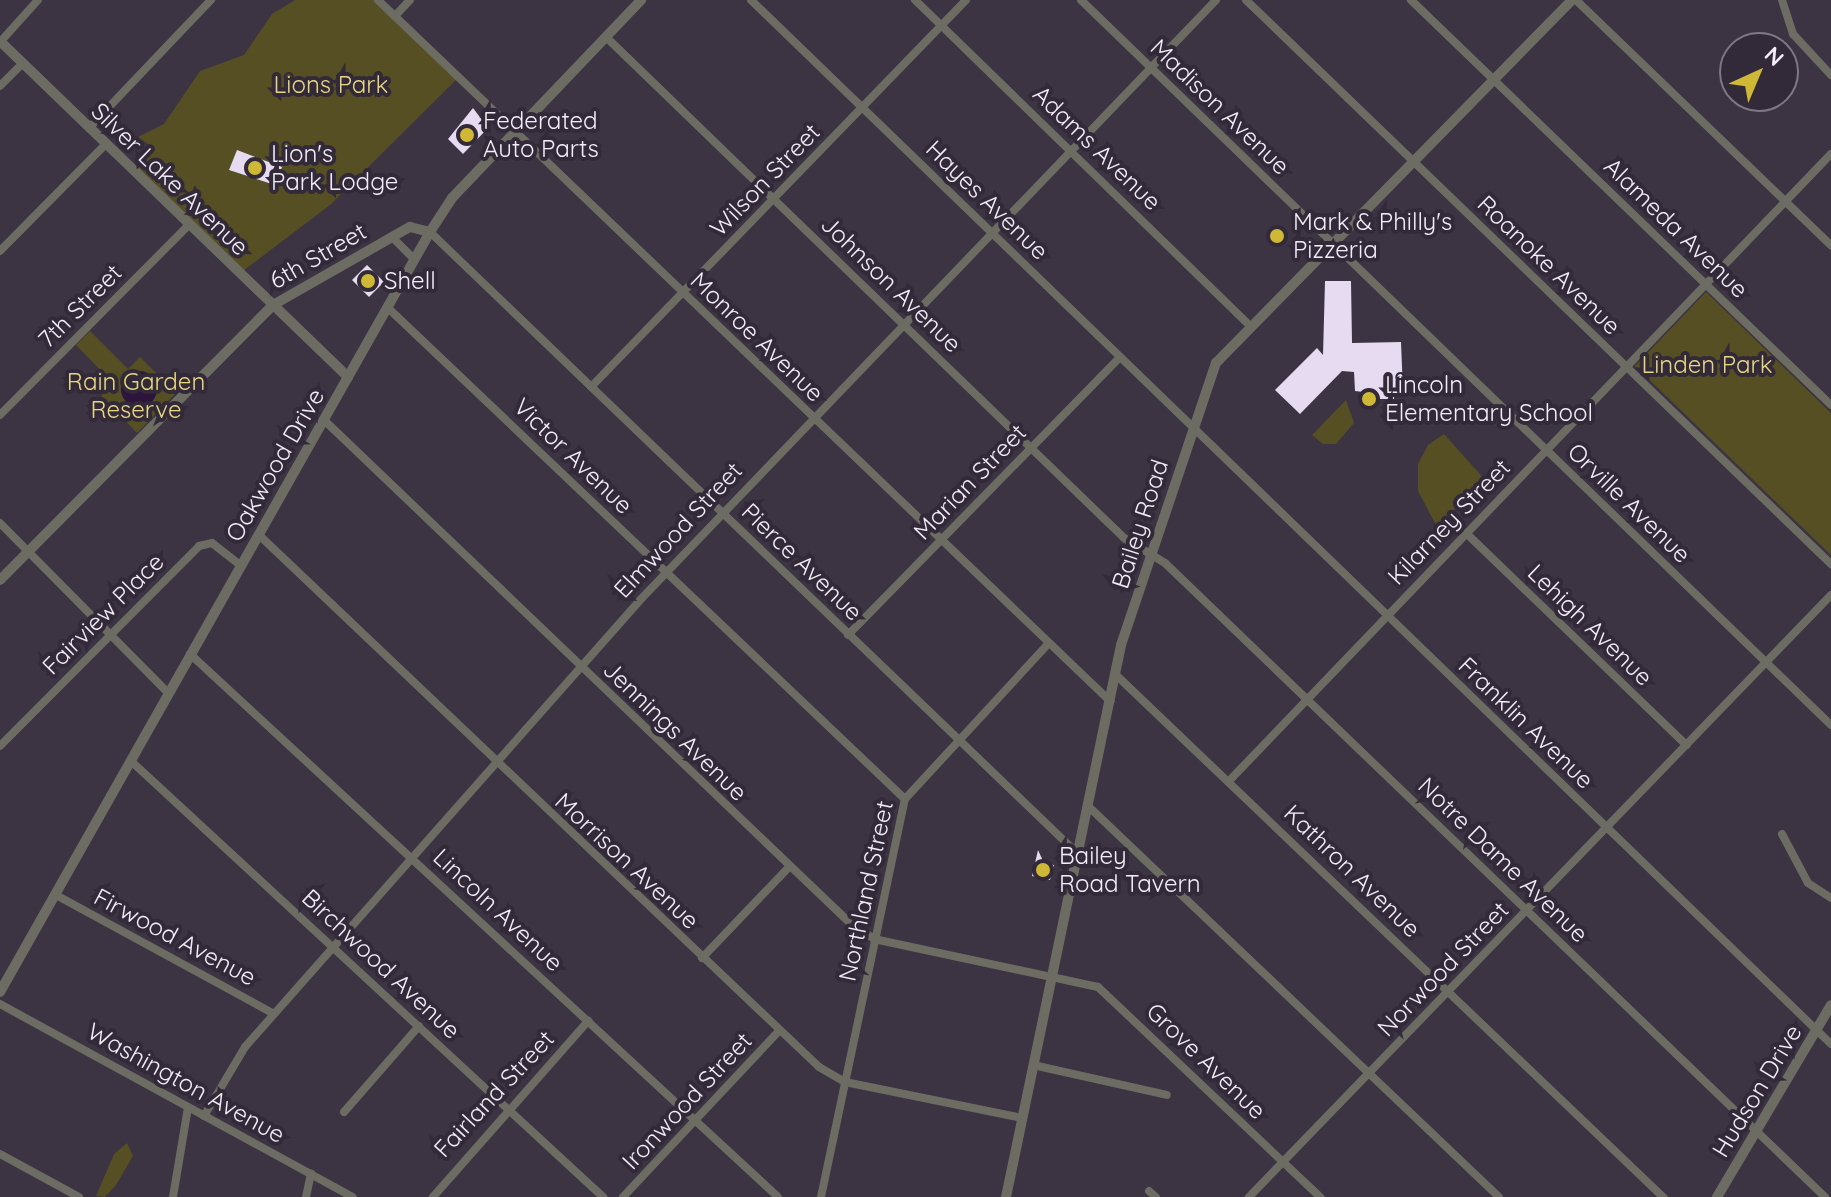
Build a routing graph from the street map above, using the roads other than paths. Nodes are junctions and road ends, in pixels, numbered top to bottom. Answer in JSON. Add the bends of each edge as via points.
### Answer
{"nodes":[{"id":1,"x":38,"y":0,"type":"edge"},
{"id":2,"x":211,"y":0,"type":"edge"},
{"id":3,"x":378,"y":0,"type":"edge"},
{"id":4,"x":410,"y":0,"type":"edge"},
{"id":5,"x":641,"y":0,"type":"edge"},
{"id":6,"x":751,"y":0,"type":"edge"},
{"id":7,"x":915,"y":0,"type":"edge"},
{"id":8,"x":966,"y":0,"type":"edge"},
{"id":9,"x":1081,"y":0,"type":"edge"},
{"id":10,"x":1216,"y":0,"type":"edge"},
{"id":11,"x":1246,"y":0,"type":"edge"},
{"id":12,"x":1411,"y":0,"type":"edge"},
{"id":13,"x":1574,"y":0,"type":"edge"},
{"id":14,"x":1782,"y":0,"type":"edge"},
{"id":15,"x":395,"y":16,"type":"junction"},
{"id":16,"x":942,"y":27,"type":"junction"},
{"id":17,"x":606,"y":37,"type":"junction"},
{"id":18,"x":0,"y":41,"type":"edge"},
{"id":19,"x":23,"y":63,"type":"junction"},
{"id":20,"x":1150,"y":68,"type":"junction"},
{"id":21,"x":1831,"y":75,"type":"edge"},
{"id":22,"x":1494,"y":80,"type":"junction"},
{"id":23,"x":0,"y":86,"type":"edge"},
{"id":24,"x":863,"y":108,"type":"junction"},
{"id":25,"x":89,"y":128,"type":"junction"},
{"id":26,"x":515,"y":132,"type":"junction"},
{"id":27,"x":106,"y":144,"type":"junction"},
{"id":28,"x":1070,"y":150,"type":"junction"},
{"id":29,"x":1831,"y":154,"type":"edge"},
{"id":30,"x":1412,"y":161,"type":"junction"},
{"id":31,"x":774,"y":199,"type":"junction"},
{"id":32,"x":1785,"y":201,"type":"junction"},
{"id":33,"x":189,"y":225,"type":"junction"},
{"id":34,"x":990,"y":231,"type":"junction"},
{"id":35,"x":430,"y":232,"type":"junction"},
{"id":36,"x":392,"y":237,"type":"junction"},
{"id":37,"x":1331,"y":244,"type":"junction"},
{"id":38,"x":1831,"y":245,"type":"edge"},
{"id":39,"x":0,"y":251,"type":"edge"},
{"id":40,"x":414,"y":259,"type":"junction"},
{"id":41,"x":1705,"y":284,"type":"junction"},
{"id":42,"x":683,"y":293,"type":"junction"},
{"id":43,"x":273,"y":305,"type":"junction"},
{"id":44,"x":387,"y":307,"type":"junction"},
{"id":45,"x":903,"y":322,"type":"junction"},
{"id":46,"x":1250,"y":326,"type":"junction"},
{"id":47,"x":1120,"y":357,"type":"junction"},
{"id":48,"x":1626,"y":367,"type":"junction"},
{"id":49,"x":348,"y":377,"type":"junction"},
{"id":50,"x":591,"y":387,"type":"junction"},
{"id":51,"x":1831,"y":405,"type":"edge"},
{"id":52,"x":0,"y":415,"type":"edge"},
{"id":53,"x":811,"y":418,"type":"junction"},
{"id":54,"x":324,"y":420,"type":"junction"},
{"id":55,"x":1193,"y":431,"type":"junction"},
{"id":56,"x":1031,"y":447,"type":"junction"},
{"id":57,"x":1545,"y":451,"type":"junction"},
{"id":58,"x":722,"y":512,"type":"junction"},
{"id":59,"x":0,"y":523,"type":"edge"},
{"id":60,"x":1466,"y":533,"type":"junction"},
{"id":61,"x":259,"y":535,"type":"junction"},
{"id":62,"x":940,"y":542,"type":"junction"},
{"id":63,"x":27,"y":551,"type":"junction"},
{"id":64,"x":1150,"y":556,"type":"junction"},
{"id":65,"x":1831,"y":564,"type":"edge"},
{"id":66,"x":241,"y":566,"type":"junction"},
{"id":67,"x":665,"y":573,"type":"junction"},
{"id":68,"x":0,"y":580,"type":"edge"},
{"id":69,"x":1831,"y":595,"type":"edge"},
{"id":70,"x":1385,"y":616,"type":"junction"},
{"id":71,"x":111,"y":635,"type":"junction"},
{"id":72,"x":848,"y":635,"type":"junction"},
{"id":73,"x":1047,"y":645,"type":"junction"},
{"id":74,"x":190,"y":654,"type":"junction"},
{"id":75,"x":1766,"y":663,"type":"junction"},
{"id":76,"x":580,"y":667,"type":"junction"},
{"id":77,"x":1115,"y":674,"type":"junction"},
{"id":78,"x":169,"y":694,"type":"junction"},
{"id":79,"x":1307,"y":698,"type":"junction"},
{"id":80,"x":1110,"y":701,"type":"junction"},
{"id":81,"x":1831,"y":725,"type":"edge"},
{"id":82,"x":956,"y":739,"type":"junction"},
{"id":83,"x":1686,"y":745,"type":"junction"},
{"id":84,"x":0,"y":746,"type":"edge"},
{"id":85,"x":131,"y":761,"type":"junction"},
{"id":86,"x":495,"y":762,"type":"junction"},
{"id":87,"x":1229,"y":781,"type":"junction"},
{"id":88,"x":905,"y":799,"type":"junction"},
{"id":89,"x":1088,"y":806,"type":"junction"},
{"id":90,"x":1606,"y":828,"type":"junction"},
{"id":91,"x":1782,"y":834,"type":"dead end"},
{"id":92,"x":1078,"y":854,"type":"junction"},
{"id":93,"x":411,"y":857,"type":"junction"},
{"id":94,"x":789,"y":867,"type":"junction"},
{"id":95,"x":56,"y":895,"type":"junction"},
{"id":96,"x":1831,"y":898,"type":"edge"},
{"id":97,"x":1527,"y":910,"type":"junction"},
{"id":98,"x":874,"y":939,"type":"junction"},
{"id":99,"x":334,"y":947,"type":"junction"},
{"id":100,"x":702,"y":958,"type":"junction"},
{"id":101,"x":1052,"y":975,"type":"junction"},
{"id":102,"x":4,"y":976,"type":"edge"},
{"id":103,"x":0,"y":992,"type":"edge"},
{"id":104,"x":1449,"y":992,"type":"junction"},
{"id":105,"x":0,"y":1004,"type":"edge"},
{"id":106,"x":1831,"y":1005,"type":"edge"},
{"id":107,"x":274,"y":1014,"type":"junction"},
{"id":108,"x":588,"y":1021,"type":"junction"},
{"id":109,"x":419,"y":1026,"type":"junction"},
{"id":110,"x":1816,"y":1029,"type":"junction"},
{"id":111,"x":779,"y":1031,"type":"junction"},
{"id":112,"x":1831,"y":1044,"type":"edge"},
{"id":113,"x":1033,"y":1065,"type":"junction"},
{"id":114,"x":1370,"y":1073,"type":"junction"},
{"id":115,"x":845,"y":1082,"type":"junction"},
{"id":116,"x":1167,"y":1095,"type":"dead end"},
{"id":117,"x":188,"y":1107,"type":"junction"},
{"id":118,"x":507,"y":1108,"type":"junction"},
{"id":119,"x":344,"y":1112,"type":"dead end"},
{"id":120,"x":204,"y":1116,"type":"junction"},
{"id":121,"x":1022,"y":1118,"type":"junction"},
{"id":122,"x":695,"y":1121,"type":"junction"},
{"id":123,"x":1756,"y":1130,"type":"junction"},
{"id":124,"x":0,"y":1154,"type":"edge"},
{"id":125,"x":1283,"y":1162,"type":"junction"},
{"id":126,"x":311,"y":1174,"type":"junction"},
{"id":127,"x":79,"y":1197,"type":"edge"},
{"id":128,"x":173,"y":1197,"type":"edge"},
{"id":129,"x":306,"y":1197,"type":"edge"},
{"id":130,"x":353,"y":1197,"type":"edge"},
{"id":131,"x":433,"y":1197,"type":"edge"},
{"id":132,"x":603,"y":1197,"type":"edge"},
{"id":133,"x":623,"y":1197,"type":"edge"},
{"id":134,"x":778,"y":1197,"type":"edge"},
{"id":135,"x":821,"y":1197,"type":"edge"},
{"id":136,"x":1006,"y":1197,"type":"edge"},
{"id":137,"x":1249,"y":1197,"type":"edge"},
{"id":138,"x":1320,"y":1197,"type":"edge"},
{"id":139,"x":1499,"y":1197,"type":"edge"},
{"id":140,"x":1663,"y":1197,"type":"edge"},
{"id":141,"x":1717,"y":1197,"type":"edge"},
{"id":142,"x":1825,"y":1197,"type":"edge"}],
"edges":[{"from":1,"to":18,"type":"street"},
{"from":2,"to":25,"type":"street"},
{"from":3,"to":15,"type":"street","name":"Monroe Avenue"},
{"from":4,"to":15,"type":"street"},
{"from":5,"to":17,"type":"street","name":"Oakwood Drive"},
{"from":6,"to":24,"type":"street","name":"Hayes Avenue"},
{"from":7,"to":16,"type":"street","name":"Adams Avenue"},
{"from":8,"to":16,"type":"street","name":"Wilson Street"},
{"from":9,"to":20,"type":"street","name":"Madison Avenue"},
{"from":10,"to":20,"type":"street","name":"Elmwood Street"},
{"from":11,"to":30,"type":"street","name":"Roanoke Avenue"},
{"from":12,"to":22,"type":"street","name":"Alameda Avenue"},
{"from":13,"to":22,"type":"street","name":"Bailey Road"},
{"from":13,"to":32,"type":"street"},
{"from":14,"to":21,"type":"street","via":[[1793,34]]},
{"from":15,"to":26,"type":"street","name":"Monroe Avenue"},
{"from":16,"to":24,"type":"street","name":"Wilson Street"},
{"from":16,"to":28,"type":"street","name":"Adams Avenue"},
{"from":17,"to":26,"type":"street","name":"Oakwood Drive"},
{"from":17,"to":31,"type":"street","name":"Johnson Avenue"},
{"from":18,"to":19,"type":"street","name":"Silver Lake Avenue"},
{"from":19,"to":23,"type":"street"},
{"from":19,"to":25,"type":"street","name":"Silver Lake Avenue"},
{"from":20,"to":28,"type":"street","name":"Elmwood Street"},
{"from":20,"to":37,"type":"street","name":"Madison Avenue"},
{"from":22,"to":30,"type":"street","name":"Bailey Road"},
{"from":22,"to":41,"type":"street","name":"Alameda Avenue"},
{"from":24,"to":31,"type":"street","name":"Wilson Street"},
{"from":24,"to":34,"type":"street","name":"Hayes Avenue"},
{"from":25,"to":27,"type":"street","name":"Silver Lake Avenue"},
{"from":26,"to":35,"type":"street","name":"Oakwood Drive","via":[[452,198]]},
{"from":26,"to":42,"type":"street","name":"Monroe Avenue"},
{"from":27,"to":33,"type":"street","name":"Silver Lake Avenue"},
{"from":27,"to":39,"type":"street"},
{"from":28,"to":34,"type":"street","name":"Elmwood Street"},
{"from":28,"to":46,"type":"street","name":"Adams Avenue"},
{"from":29,"to":32,"type":"street","name":"Kilarney Street"},
{"from":30,"to":37,"type":"street","name":"Bailey Road"},
{"from":30,"to":48,"type":"street","name":"Roanoke Avenue"},
{"from":31,"to":42,"type":"street","name":"Wilson Street"},
{"from":31,"to":45,"type":"street","name":"Johnson Avenue"},
{"from":32,"to":38,"type":"street"},
{"from":32,"to":41,"type":"street","name":"Kilarney Street"},
{"from":33,"to":43,"type":"street","name":"Silver Lake Avenue"},
{"from":33,"to":52,"type":"street","name":"7th Street"},
{"from":34,"to":45,"type":"street","name":"Elmwood Street"},
{"from":34,"to":47,"type":"street","name":"Hayes Avenue"},
{"from":35,"to":36,"type":"street","name":"6th Street","via":[[410,227]]},
{"from":35,"to":40,"type":"street","name":"Oakwood Drive"},
{"from":35,"to":50,"type":"street","name":"Pierce Avenue"},
{"from":36,"to":40,"type":"street"},
{"from":36,"to":43,"type":"street","name":"6th Street"},
{"from":37,"to":46,"type":"street","name":"Bailey Road"},
{"from":37,"to":57,"type":"street","name":"Orville Avenue"},
{"from":40,"to":44,"type":"street","name":"Oakwood Drive"},
{"from":41,"to":48,"type":"street","name":"Kilarney Street"},
{"from":41,"to":51,"type":"street","name":"Alameda Avenue"},
{"from":42,"to":50,"type":"street","name":"Wilson Street"},
{"from":42,"to":53,"type":"street","name":"Monroe Avenue"},
{"from":43,"to":49,"type":"street","name":"Silver Lake Avenue"},
{"from":43,"to":63,"type":"street","name":"6th Street"},
{"from":44,"to":49,"type":"street","name":"Oakwood Drive"},
{"from":44,"to":67,"type":"street","name":"Victor Avenue"},
{"from":45,"to":53,"type":"street","name":"Elmwood Street"},
{"from":45,"to":56,"type":"street","name":"Johnson Avenue"},
{"from":46,"to":55,"type":"street","name":"Bailey Road","via":[[1216,363]]},
{"from":47,"to":55,"type":"street","name":"Hayes Avenue"},
{"from":47,"to":56,"type":"street","name":"Marian Street"},
{"from":48,"to":57,"type":"street","name":"Kilarney Street"},
{"from":48,"to":65,"type":"street","name":"Roanoke Avenue"},
{"from":49,"to":54,"type":"street","name":"Oakwood Drive"},
{"from":50,"to":58,"type":"street","name":"Pierce Avenue"},
{"from":53,"to":58,"type":"street","name":"Elmwood Street"},
{"from":53,"to":62,"type":"street","name":"Monroe Avenue"},
{"from":54,"to":61,"type":"street","name":"Oakwood Drive"},
{"from":54,"to":76,"type":"street","name":"Jennings Avenue"},
{"from":55,"to":64,"type":"street","name":"Bailey Road"},
{"from":55,"to":70,"type":"street","name":"Franklin Avenue"},
{"from":56,"to":62,"type":"street","name":"Marian Street"},
{"from":56,"to":64,"type":"street","name":"Johnson Avenue"},
{"from":57,"to":60,"type":"street","name":"Kilarney Street"},
{"from":57,"to":75,"type":"street","name":"Orville Avenue"},
{"from":58,"to":67,"type":"street","name":"Elmwood Street"},
{"from":58,"to":72,"type":"street","name":"Pierce Avenue"},
{"from":59,"to":63,"type":"street"},
{"from":60,"to":70,"type":"street","name":"Kilarney Street"},
{"from":60,"to":83,"type":"street","name":"Lehigh Avenue"},
{"from":61,"to":66,"type":"street","name":"Oakwood Drive"},
{"from":61,"to":86,"type":"street","name":"Morrison Avenue"},
{"from":62,"to":72,"type":"street","name":"Marian Street"},
{"from":62,"to":73,"type":"street","name":"Monroe Avenue"},
{"from":63,"to":68,"type":"street","name":"6th Street"},
{"from":63,"to":71,"type":"street"},
{"from":64,"to":77,"type":"street","name":"Bailey Road"},
{"from":64,"to":79,"type":"street","name":"Notre Dame Avenue","via":[[1165,563]]},
{"from":66,"to":71,"type":"street","name":"Fairview Place","via":[[212,543],[199,546]]},
{"from":66,"to":74,"type":"street","name":"Oakwood Drive"},
{"from":67,"to":76,"type":"street","name":"Elmwood Street"},
{"from":67,"to":88,"type":"street","name":"Victor Avenue"},
{"from":69,"to":75,"type":"street","name":"Norwood Street"},
{"from":70,"to":79,"type":"street","name":"Kilarney Street"},
{"from":70,"to":90,"type":"street","name":"Franklin Avenue"},
{"from":71,"to":78,"type":"street"},
{"from":71,"to":84,"type":"street","name":"Fairview Place"},
{"from":72,"to":82,"type":"street","name":"Pierce Avenue"},
{"from":73,"to":80,"type":"street","name":"Monroe Avenue"},
{"from":73,"to":82,"type":"street","name":"Northland Street"},
{"from":74,"to":78,"type":"street","name":"Oakwood Drive"},
{"from":74,"to":93,"type":"street","name":"Lincoln Avenue"},
{"from":75,"to":81,"type":"street","name":"Orville Avenue"},
{"from":75,"to":83,"type":"street","name":"Norwood Street"},
{"from":76,"to":86,"type":"street","name":"Elmwood Street"},
{"from":76,"to":94,"type":"street","name":"Jennings Avenue"},
{"from":77,"to":80,"type":"street","name":"Bailey Road"},
{"from":77,"to":87,"type":"street","name":"Kathron Avenue"},
{"from":78,"to":85,"type":"street","name":"Oakwood Drive"},
{"from":79,"to":87,"type":"street","name":"Kilarney Street"},
{"from":79,"to":97,"type":"street","name":"Notre Dame Avenue"},
{"from":80,"to":89,"type":"street","name":"Bailey Road"},
{"from":82,"to":88,"type":"street","name":"Northland Street"},
{"from":82,"to":92,"type":"street","name":"Pierce Avenue"},
{"from":83,"to":90,"type":"street","name":"Norwood Street"},
{"from":85,"to":95,"type":"street","name":"Oakwood Drive"},
{"from":85,"to":99,"type":"street","name":"Birchwood Avenue"},
{"from":86,"to":93,"type":"street","name":"Elmwood Street"},
{"from":86,"to":100,"type":"street","name":"Morrison Avenue"},
{"from":87,"to":104,"type":"street","name":"Kathron Avenue"},
{"from":88,"to":98,"type":"street","name":"Northland Street"},
{"from":89,"to":92,"type":"street","name":"Bailey Road"},
{"from":89,"to":114,"type":"street"},
{"from":90,"to":97,"type":"street","name":"Norwood Street"},
{"from":90,"to":110,"type":"street","name":"Franklin Avenue"},
{"from":91,"to":96,"type":"street","via":[[1808,883]]},
{"from":92,"to":101,"type":"street","name":"Bailey Road"},
{"from":93,"to":99,"type":"street","name":"Elmwood Street"},
{"from":93,"to":108,"type":"street","name":"Lincoln Avenue"},
{"from":94,"to":98,"type":"street","name":"Jennings Avenue"},
{"from":94,"to":100,"type":"street"},
{"from":95,"to":102,"type":"street","name":"Oakwood Drive"},
{"from":95,"to":107,"type":"street","name":"Firwood Avenue"},
{"from":97,"to":104,"type":"street","name":"Norwood Street"},
{"from":97,"to":123,"type":"street","name":"Notre Dame Avenue"},
{"from":98,"to":101,"type":"street","name":"Jennings Avenue"},
{"from":98,"to":115,"type":"street","name":"Northland Street"},
{"from":99,"to":107,"type":"street","name":"Elmwood Street"},
{"from":99,"to":109,"type":"street","name":"Birchwood Avenue"},
{"from":100,"to":111,"type":"street","name":"Morrison Avenue"},
{"from":101,"to":113,"type":"street","name":"Bailey Road"},
{"from":101,"to":125,"type":"street","name":"Grove Avenue","via":[[1092,983],[1109,995]]},
{"from":102,"to":103,"type":"street","name":"Oakwood Drive"},
{"from":104,"to":114,"type":"street","name":"Norwood Street"},
{"from":104,"to":140,"type":"street","name":"Kathron Avenue"},
{"from":105,"to":117,"type":"street","name":"Washington Avenue"},
{"from":106,"to":110,"type":"street","name":"Hudson Drive"},
{"from":107,"to":120,"type":"street","name":"Elmwood Street","via":[[237,1058]]},
{"from":108,"to":118,"type":"street","name":"Fairland Street"},
{"from":108,"to":122,"type":"street","name":"Lincoln Avenue"},
{"from":109,"to":118,"type":"street","name":"Birchwood Avenue"},
{"from":109,"to":119,"type":"street"},
{"from":110,"to":112,"type":"street","name":"Franklin Avenue"},
{"from":110,"to":123,"type":"street","name":"Hudson Drive"},
{"from":111,"to":115,"type":"street","name":"Morrison Avenue"},
{"from":111,"to":122,"type":"street","name":"Ironwood Street"},
{"from":113,"to":116,"type":"street"},
{"from":113,"to":121,"type":"street","name":"Bailey Road"},
{"from":114,"to":125,"type":"street","name":"Norwood Street"},
{"from":114,"to":139,"type":"street"},
{"from":115,"to":121,"type":"street","name":"Morrison Avenue"},
{"from":115,"to":135,"type":"street","name":"Northland Street"},
{"from":117,"to":120,"type":"street","name":"Washington Avenue"},
{"from":117,"to":128,"type":"street"},
{"from":118,"to":131,"type":"street","name":"Fairland Street"},
{"from":118,"to":132,"type":"street","name":"Birchwood Avenue"},
{"from":120,"to":126,"type":"street","name":"Washington Avenue"},
{"from":121,"to":136,"type":"street","name":"Bailey Road"},
{"from":122,"to":133,"type":"street","name":"Ironwood Street"},
{"from":122,"to":134,"type":"street","name":"Lincoln Avenue"},
{"from":123,"to":141,"type":"street","name":"Hudson Drive"},
{"from":123,"to":142,"type":"street","name":"Notre Dame Avenue"},
{"from":124,"to":127,"type":"street"},
{"from":125,"to":137,"type":"street","name":"Norwood Street"},
{"from":125,"to":138,"type":"street","name":"Grove Avenue"},
{"from":126,"to":129,"type":"street"},
{"from":126,"to":130,"type":"street","name":"Washington Avenue"}]}
